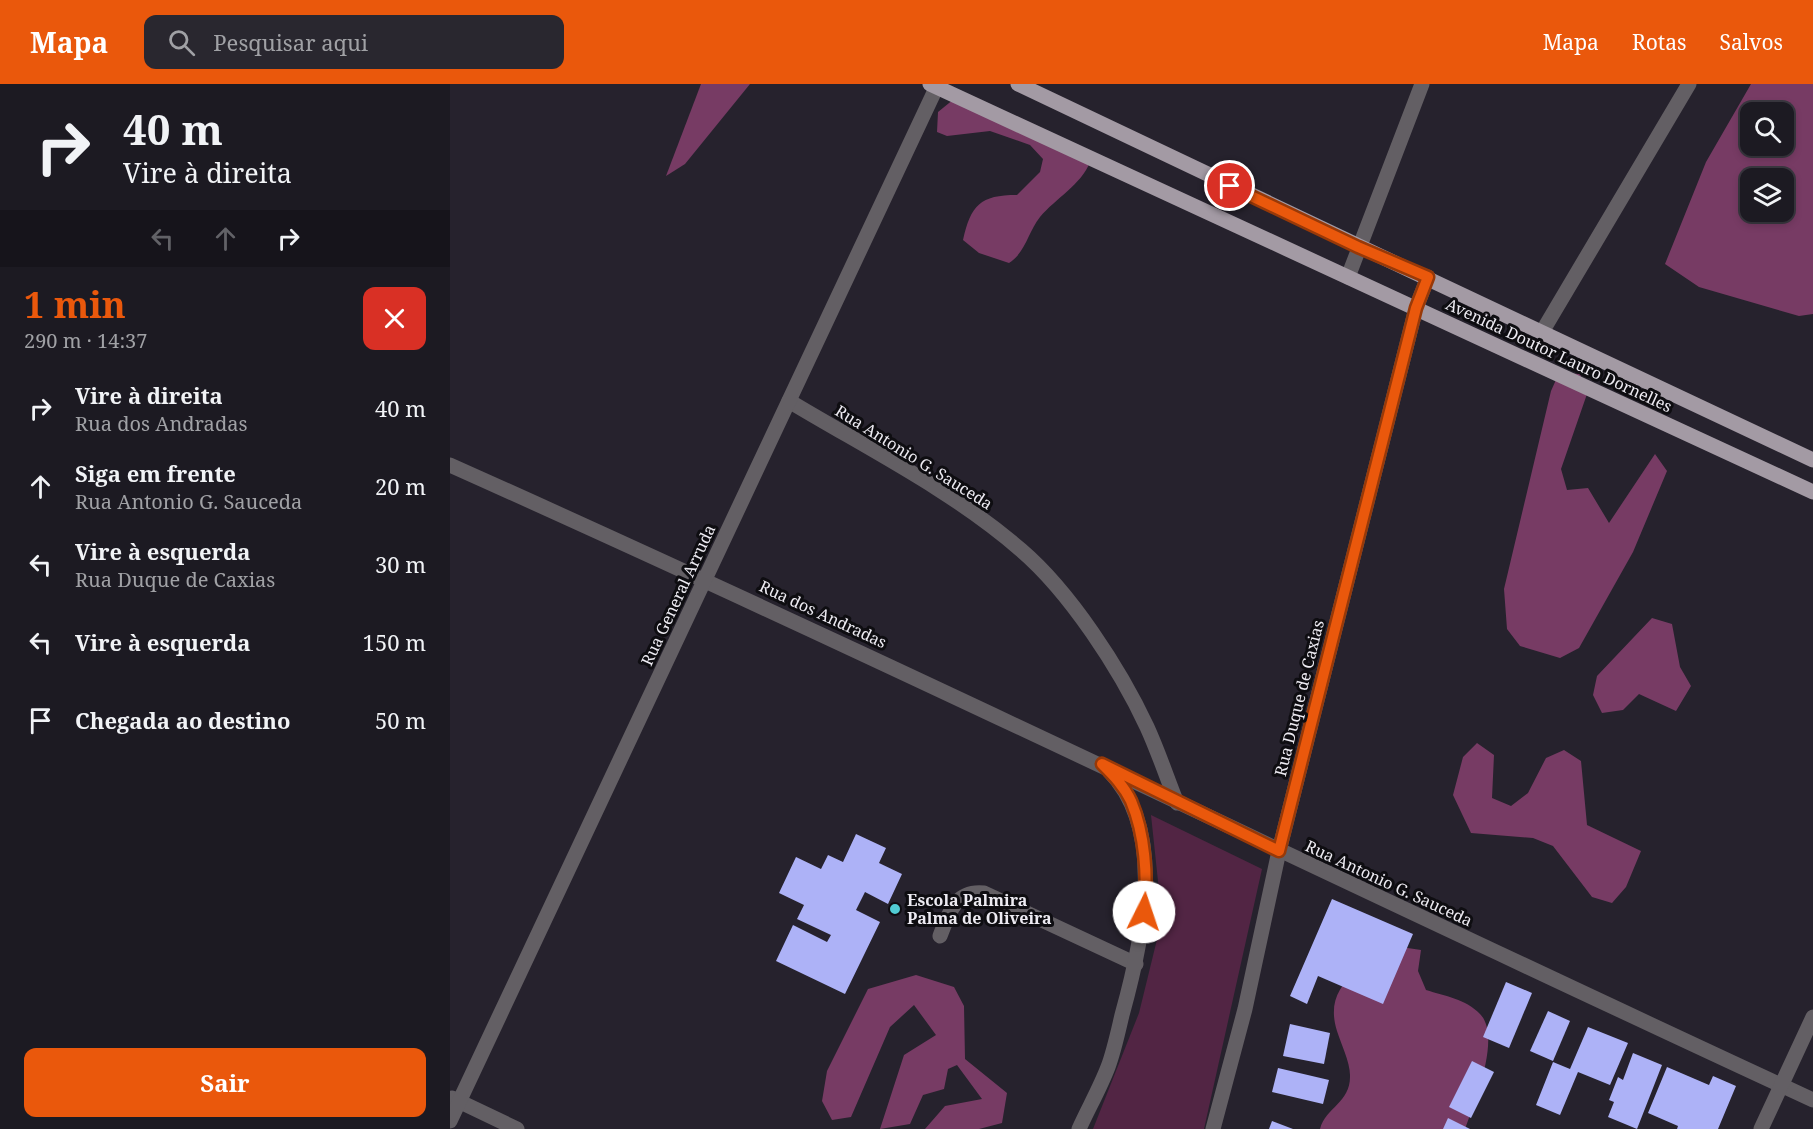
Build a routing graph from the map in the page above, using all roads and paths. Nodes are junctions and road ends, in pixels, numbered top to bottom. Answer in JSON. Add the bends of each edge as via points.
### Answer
{"nodes":[{"id":1,"x":1018,"y":84,"type":"edge"},
{"id":2,"x":1422,"y":84,"type":"edge"},
{"id":3,"x":1689,"y":84,"type":"edge"},
{"id":4,"x":935,"y":85,"type":"edge"},
{"id":5,"x":1358,"y":247,"type":"junction"},
{"id":6,"x":1348,"y":277,"type":"junction"},
{"id":7,"x":1428,"y":277,"type":"junction"},
{"id":8,"x":1416,"y":308,"type":"junction"},
{"id":9,"x":1542,"y":332,"type":"junction"},
{"id":10,"x":789,"y":400,"type":"junction"},
{"id":11,"x":1813,"y":460,"type":"edge"},
{"id":12,"x":450,"y":465,"type":"edge"},
{"id":13,"x":1813,"y":492,"type":"edge"},
{"id":14,"x":705,"y":579,"type":"junction"},
{"id":15,"x":1102,"y":764,"type":"junction"},
{"id":16,"x":1177,"y":803,"type":"junction"},
{"id":17,"x":1279,"y":851,"type":"junction"},
{"id":18,"x":940,"y":936,"type":"dead end"},
{"id":19,"x":1136,"y":964,"type":"junction"},
{"id":20,"x":1813,"y":1017,"type":"edge"},
{"id":21,"x":1782,"y":1086,"type":"junction"},
{"id":22,"x":455,"y":1100,"type":"edge"},
{"id":23,"x":1813,"y":1100,"type":"edge"},
{"id":24,"x":450,"y":1121,"type":"edge"},
{"id":25,"x":517,"y":1129,"type":"edge"},
{"id":26,"x":1079,"y":1129,"type":"edge"},
{"id":27,"x":1213,"y":1129,"type":"edge"},
{"id":28,"x":1761,"y":1129,"type":"edge"}],
"edges":[{"from":1,"to":5,"type":"main road","name":"Avenida Doutor Lauro Dornelles"},
{"from":2,"to":5,"type":"street"},
{"from":3,"to":9,"type":"street"},
{"from":4,"to":6,"type":"main road","name":"Avenida Doutor Lauro Dornelles"},
{"from":4,"to":10,"type":"street","name":"Rua General Arruda"},
{"from":5,"to":6,"type":"street"},
{"from":5,"to":7,"type":"main road","name":"Avenida Doutor Lauro Dornelles"},
{"from":6,"to":8,"type":"main road","name":"Avenida Doutor Lauro Dornelles"},
{"from":7,"to":8,"type":"street","name":"Rua Duque de Caxias"},
{"from":7,"to":9,"type":"main road","name":"Avenida Doutor Lauro Dornelles"},
{"from":8,"to":13,"type":"main road","name":"Avenida Doutor Lauro Dornelles"},
{"from":8,"to":17,"type":"street","name":"Rua Duque de Caxias"},
{"from":9,"to":11,"type":"main road","name":"Avenida Doutor Lauro Dornelles"},
{"from":10,"to":14,"type":"street","name":"Rua General Arruda"},
{"from":10,"to":16,"type":"street","name":"Rua Antonio G. Sauceda","via":[[970,510],[1023,551],[1067,600],[1104,650],[1146,726]]},
{"from":12,"to":14,"type":"street","name":"Rua dos Andradas"},
{"from":14,"to":15,"type":"street","name":"Rua dos Andradas"},
{"from":14,"to":22,"type":"street","name":"Rua General Arruda"},
{"from":15,"to":16,"type":"street","name":"Rua dos Andradas"},
{"from":15,"to":19,"type":"street","via":[[1131,801],[1142,848],[1146,890]]},
{"from":16,"to":17,"type":"street","name":"Rua Antonio G. Sauceda"},
{"from":17,"to":21,"type":"street","name":"Rua Antonio G. Sauceda"},
{"from":17,"to":27,"type":"street","name":"Rua Duque de Caxias","via":[[1245,1009]]},
{"from":18,"to":19,"type":"street","via":[[952,905],[963,896],[984,893]]},
{"from":19,"to":26,"type":"street","via":[[1108,1067]]},
{"from":20,"to":21,"type":"street"},
{"from":21,"to":23,"type":"street","name":"Rua Antonio G. Sauceda"},
{"from":21,"to":28,"type":"street"},
{"from":22,"to":24,"type":"street","name":"Rua General Arruda"},
{"from":22,"to":25,"type":"street"}]}
